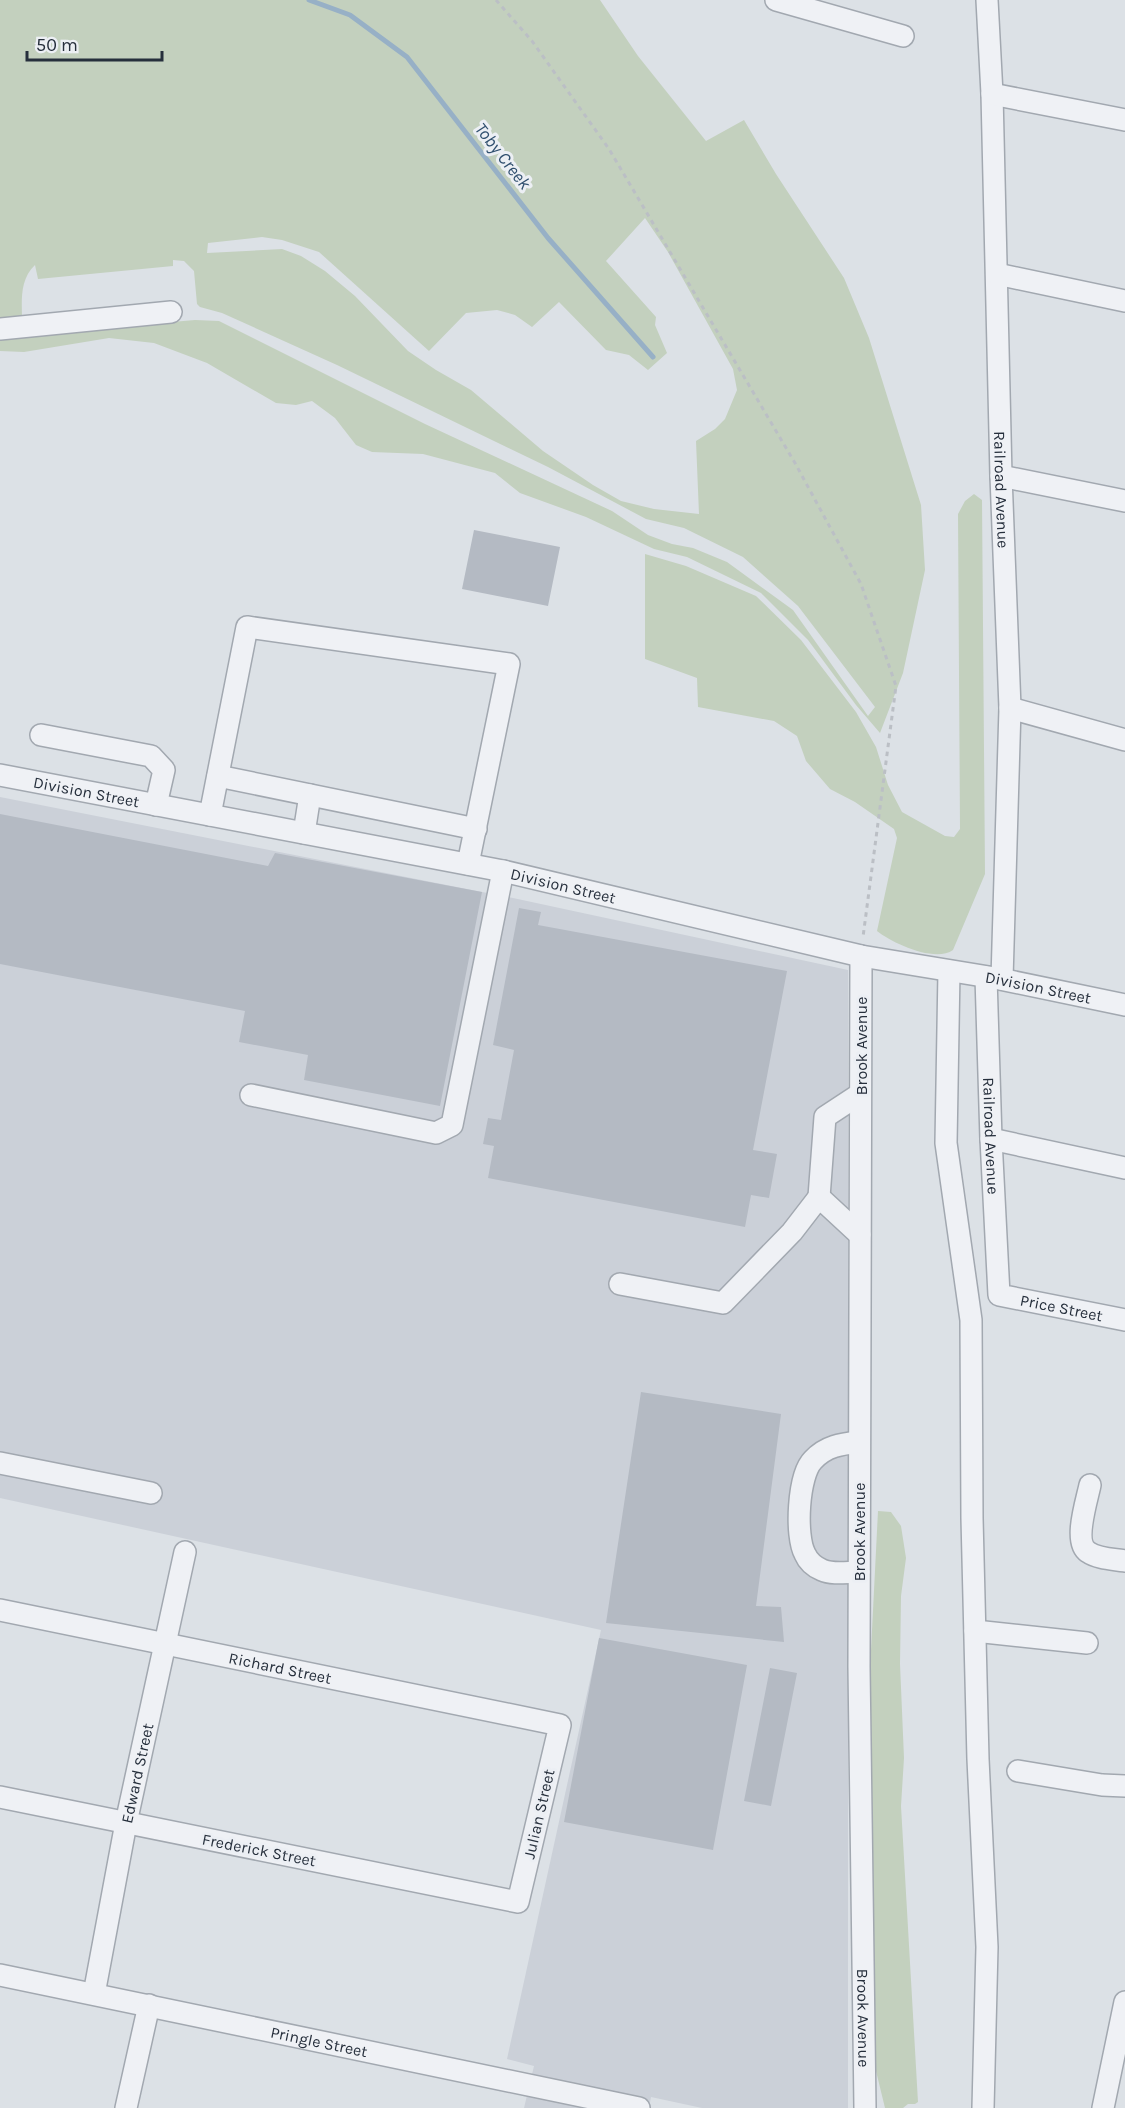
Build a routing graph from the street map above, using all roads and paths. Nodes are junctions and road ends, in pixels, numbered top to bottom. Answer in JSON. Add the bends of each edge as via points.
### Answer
{"nodes":[{"id":1,"x":496,"y":0,"type":"edge"},
{"id":2,"x":987,"y":0,"type":"edge"},
{"id":3,"x":776,"y":1,"type":"edge"},
{"id":4,"x":903,"y":36,"type":"dead end"},
{"id":5,"x":992,"y":94,"type":"junction"},
{"id":6,"x":1125,"y":120,"type":"edge"},
{"id":7,"x":997,"y":274,"type":"junction"},
{"id":8,"x":1125,"y":301,"type":"edge"},
{"id":9,"x":171,"y":312,"type":"dead end"},
{"id":10,"x":0,"y":329,"type":"edge"},
{"id":11,"x":1001,"y":476,"type":"junction"},
{"id":12,"x":1125,"y":501,"type":"edge"},
{"id":13,"x":1010,"y":708,"type":"junction"},
{"id":14,"x":41,"y":735,"type":"dead end"},
{"id":15,"x":1125,"y":740,"type":"edge"},
{"id":16,"x":0,"y":775,"type":"edge"},
{"id":17,"x":218,"y":776,"type":"junction"},
{"id":18,"x":310,"y":795,"type":"junction"},
{"id":19,"x":156,"y":805,"type":"junction"},
{"id":20,"x":210,"y":815,"type":"junction"},
{"id":21,"x":476,"y":829,"type":"junction"},
{"id":22,"x":304,"y":833,"type":"junction"},
{"id":23,"x":468,"y":864,"type":"junction"},
{"id":24,"x":503,"y":871,"type":"junction"},
{"id":25,"x":861,"y":956,"type":"junction"},
{"id":26,"x":949,"y":970,"type":"junction"},
{"id":27,"x":994,"y":978,"type":"junction"},
{"id":28,"x":1125,"y":1005,"type":"edge"},
{"id":29,"x":860,"y":1094,"type":"junction"},
{"id":30,"x":251,"y":1095,"type":"dead end"},
{"id":31,"x":991,"y":1139,"type":"junction"},
{"id":32,"x":1125,"y":1168,"type":"edge"},
{"id":33,"x":819,"y":1197,"type":"junction"},
{"id":34,"x":860,"y":1234,"type":"junction"},
{"id":35,"x":620,"y":1284,"type":"dead end"},
{"id":36,"x":999,"y":1295,"type":"joint"},
{"id":37,"x":1125,"y":1320,"type":"edge"},
{"id":38,"x":859,"y":1442,"type":"junction"},
{"id":39,"x":0,"y":1462,"type":"edge"},
{"id":40,"x":1090,"y":1485,"type":"dead end"},
{"id":41,"x":151,"y":1493,"type":"dead end"},
{"id":42,"x":185,"y":1552,"type":"dead end"},
{"id":43,"x":1125,"y":1561,"type":"edge"},
{"id":44,"x":859,"y":1572,"type":"junction"},
{"id":45,"x":0,"y":1610,"type":"edge"},
{"id":46,"x":975,"y":1631,"type":"junction"},
{"id":47,"x":1087,"y":1643,"type":"dead end"},
{"id":48,"x":165,"y":1644,"type":"junction"},
{"id":49,"x":560,"y":1725,"type":"joint"},
{"id":50,"x":1018,"y":1772,"type":"dead end"},
{"id":51,"x":1125,"y":1786,"type":"edge"},
{"id":52,"x":0,"y":1797,"type":"edge"},
{"id":53,"x":126,"y":1823,"type":"junction"},
{"id":54,"x":518,"y":1902,"type":"joint"},
{"id":55,"x":0,"y":1975,"type":"edge"},
{"id":56,"x":94,"y":1994,"type":"junction"},
{"id":57,"x":1125,"y":2002,"type":"edge"},
{"id":58,"x":149,"y":2005,"type":"junction"},
{"id":59,"x":126,"y":2108,"type":"edge"},
{"id":60,"x":639,"y":2108,"type":"edge"},
{"id":61,"x":865,"y":2108,"type":"edge"},
{"id":62,"x":983,"y":2108,"type":"edge"},
{"id":63,"x":1103,"y":2108,"type":"edge"}],
"edges":[{"from":1,"to":25,"type":"path","via":[[532,41],[609,149],[795,462],[861,584],[896,686]]},
{"from":2,"to":5,"type":"street","name":"Railroad Avenue"},
{"from":3,"to":4,"type":"street"},
{"from":5,"to":6,"type":"street"},
{"from":5,"to":7,"type":"street","name":"Railroad Avenue"},
{"from":7,"to":8,"type":"street"},
{"from":7,"to":11,"type":"street","name":"Railroad Avenue"},
{"from":9,"to":10,"type":"street"},
{"from":11,"to":12,"type":"street"},
{"from":11,"to":13,"type":"street","name":"Railroad Avenue"},
{"from":13,"to":15,"type":"street"},
{"from":13,"to":27,"type":"street","name":"Railroad Avenue"},
{"from":14,"to":19,"type":"street","via":[[151,756],[164,770]]},
{"from":16,"to":19,"type":"street","name":"Division Street"},
{"from":17,"to":18,"type":"street"},
{"from":17,"to":20,"type":"street"},
{"from":17,"to":21,"type":"street","via":[[247,627],[509,664]]},
{"from":18,"to":21,"type":"street"},
{"from":18,"to":22,"type":"street"},
{"from":19,"to":20,"type":"street","name":"Division Street"},
{"from":20,"to":22,"type":"street","name":"Division Street"},
{"from":21,"to":23,"type":"street"},
{"from":22,"to":23,"type":"street","name":"Division Street"},
{"from":23,"to":24,"type":"street","name":"Division Street"},
{"from":24,"to":25,"type":"street","name":"Division Street"},
{"from":24,"to":30,"type":"street","via":[[452,1125],[436,1133]]},
{"from":25,"to":26,"type":"street","name":"Division Street"},
{"from":25,"to":29,"type":"street","name":"Brook Avenue"},
{"from":26,"to":27,"type":"street","name":"Division Street"},
{"from":26,"to":46,"type":"street","via":[[946,1143],[971,1320]]},
{"from":27,"to":28,"type":"street","name":"Division Street"},
{"from":27,"to":31,"type":"street","name":"Railroad Avenue"},
{"from":29,"to":33,"type":"street","via":[[825,1117]]},
{"from":29,"to":34,"type":"street","name":"Brook Avenue"},
{"from":31,"to":32,"type":"street"},
{"from":31,"to":36,"type":"street","name":"Railroad Avenue"},
{"from":33,"to":34,"type":"street"},
{"from":33,"to":35,"type":"street","via":[[792,1232],[723,1303]]},
{"from":34,"to":38,"type":"street","name":"Brook Avenue"},
{"from":36,"to":37,"type":"street","name":"Price Street"},
{"from":38,"to":44,"type":"street","name":"Brook Avenue"},
{"from":38,"to":44,"type":"street","via":[[836,1444],[820,1453],[804,1474],[800,1492],[801,1544],[805,1555],[823,1570]]},
{"from":39,"to":41,"type":"street"},
{"from":40,"to":43,"type":"street","via":[[1081,1531],[1084,1547],[1097,1556]]},
{"from":42,"to":48,"type":"street","name":"Edward Street"},
{"from":44,"to":61,"type":"street","name":"Brook Avenue"},
{"from":45,"to":48,"type":"street","name":"Richard Street"},
{"from":46,"to":47,"type":"street"},
{"from":46,"to":62,"type":"street","via":[[987,1947]]},
{"from":48,"to":49,"type":"street","name":"Richard Street"},
{"from":48,"to":53,"type":"street","name":"Edward Street"},
{"from":49,"to":54,"type":"street","name":"Julian Street"},
{"from":50,"to":51,"type":"street"},
{"from":52,"to":53,"type":"street","name":"Frederick Street"},
{"from":53,"to":54,"type":"street","name":"Frederick Street"},
{"from":53,"to":56,"type":"street","name":"Edward Street"},
{"from":55,"to":56,"type":"street","name":"Pringle Street"},
{"from":56,"to":58,"type":"street","name":"Pringle Street"},
{"from":57,"to":63,"type":"street"},
{"from":58,"to":59,"type":"street"},
{"from":58,"to":60,"type":"street","name":"Pringle Street"}]}
